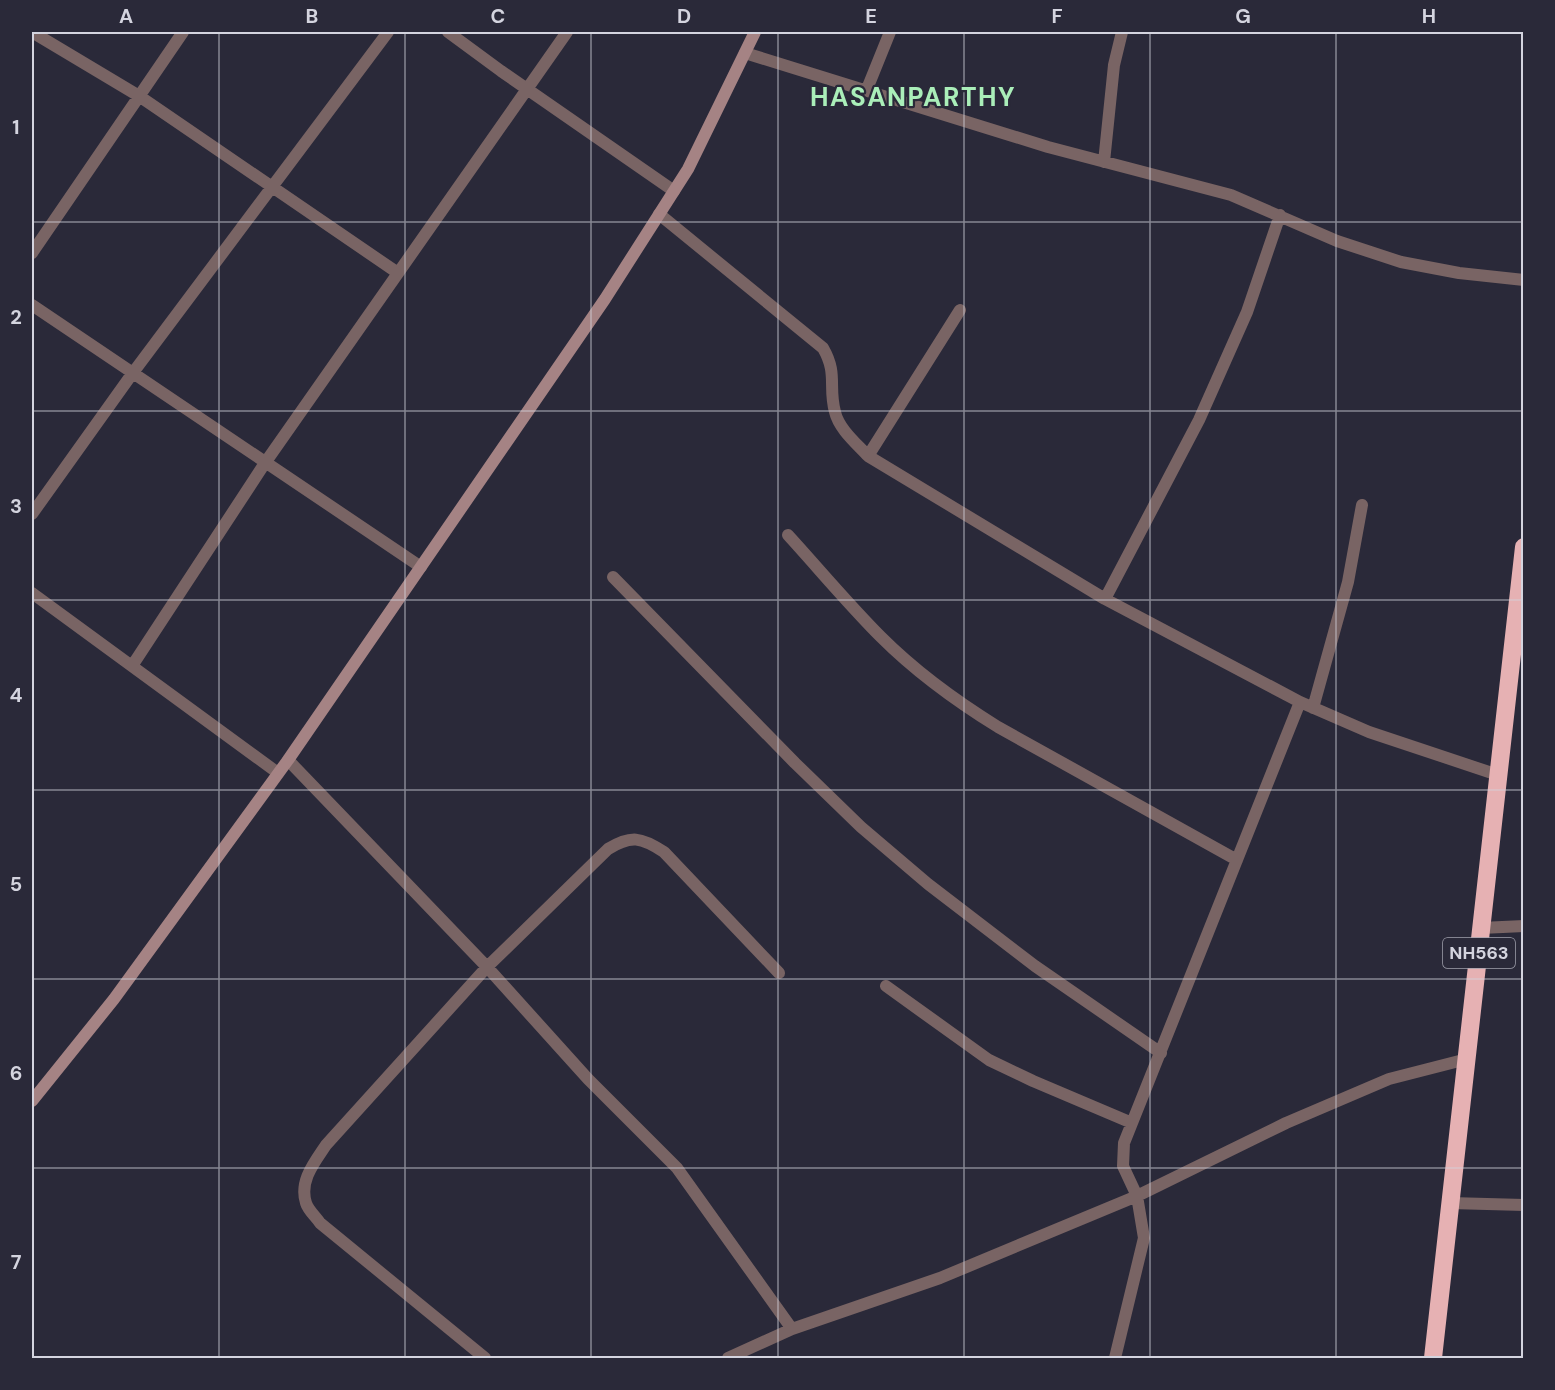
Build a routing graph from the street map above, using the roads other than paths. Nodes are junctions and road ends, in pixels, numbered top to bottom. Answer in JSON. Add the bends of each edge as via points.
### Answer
{"nodes":[{"id":1,"x":32,"y":32,"type":"edge"},
{"id":2,"x":183,"y":32,"type":"edge"},
{"id":3,"x":388,"y":32,"type":"edge"},
{"id":4,"x":448,"y":32,"type":"edge"},
{"id":5,"x":567,"y":32,"type":"edge"},
{"id":6,"x":755,"y":32,"type":"edge"},
{"id":7,"x":890,"y":32,"type":"edge"},
{"id":8,"x":1122,"y":32,"type":"edge"},
{"id":9,"x":746,"y":53,"type":"junction"},
{"id":10,"x":526,"y":88,"type":"junction"},
{"id":11,"x":867,"y":89,"type":"junction"},
{"id":12,"x":139,"y":96,"type":"junction"},
{"id":13,"x":1104,"y":162,"type":"junction"},
{"id":14,"x":272,"y":186,"type":"junction"},
{"id":15,"x":674,"y":191,"type":"junction"},
{"id":16,"x":660,"y":214,"type":"junction"},
{"id":17,"x":1280,"y":215,"type":"junction"},
{"id":18,"x":32,"y":253,"type":"edge"},
{"id":19,"x":398,"y":273,"type":"junction"},
{"id":20,"x":1524,"y":280,"type":"edge"},
{"id":21,"x":32,"y":305,"type":"edge"},
{"id":22,"x":960,"y":310,"type":"dead end"},
{"id":23,"x":132,"y":374,"type":"junction"},
{"id":24,"x":868,"y":456,"type":"junction"},
{"id":25,"x":265,"y":463,"type":"junction"},
{"id":26,"x":1362,"y":505,"type":"dead end"},
{"id":27,"x":32,"y":514,"type":"edge"},
{"id":28,"x":788,"y":535,"type":"dead end"},
{"id":29,"x":1524,"y":547,"type":"edge"},
{"id":30,"x":421,"y":567,"type":"junction"},
{"id":31,"x":613,"y":578,"type":"dead end"},
{"id":32,"x":32,"y":593,"type":"edge"},
{"id":33,"x":1104,"y":599,"type":"junction"},
{"id":34,"x":132,"y":666,"type":"junction"},
{"id":35,"x":1300,"y":702,"type":"junction"},
{"id":36,"x":1313,"y":708,"type":"junction"},
{"id":37,"x":288,"y":760,"type":"junction"},
{"id":38,"x":278,"y":773,"type":"junction"},
{"id":39,"x":1498,"y":775,"type":"junction"},
{"id":40,"x":1237,"y":860,"type":"junction"},
{"id":41,"x":1524,"y":926,"type":"edge"},
{"id":42,"x":1481,"y":928,"type":"junction"},
{"id":43,"x":487,"y":967,"type":"junction"},
{"id":44,"x":779,"y":973,"type":"dead end"},
{"id":45,"x":886,"y":986,"type":"dead end"},
{"id":46,"x":1161,"y":1053,"type":"junction"},
{"id":47,"x":1467,"y":1059,"type":"junction"},
{"id":48,"x":32,"y":1101,"type":"edge"},
{"id":49,"x":1132,"y":1123,"type":"junction"},
{"id":50,"x":1137,"y":1196,"type":"junction"},
{"id":51,"x":1450,"y":1203,"type":"junction"},
{"id":52,"x":1524,"y":1205,"type":"edge"},
{"id":53,"x":792,"y":1329,"type":"junction"},
{"id":54,"x":485,"y":1359,"type":"edge"},
{"id":55,"x":728,"y":1359,"type":"edge"},
{"id":56,"x":1115,"y":1359,"type":"edge"},
{"id":57,"x":1432,"y":1359,"type":"edge"}],
"edges":[{"from":1,"to":12,"type":"street"},
{"from":2,"to":12,"type":"street"},
{"from":3,"to":14,"type":"street"},
{"from":4,"to":10,"type":"street"},
{"from":5,"to":10,"type":"street"},
{"from":6,"to":9,"type":"street"},
{"from":7,"to":11,"type":"street"},
{"from":8,"to":13,"type":"street","via":[[1114,65]]},
{"from":9,"to":11,"type":"street"},
{"from":9,"to":15,"type":"street"},
{"from":10,"to":15,"type":"street"},
{"from":10,"to":19,"type":"street"},
{"from":11,"to":13,"type":"street"},
{"from":12,"to":14,"type":"street"},
{"from":12,"to":18,"type":"street"},
{"from":13,"to":17,"type":"street","via":[[1231,195]]},
{"from":14,"to":19,"type":"street"},
{"from":14,"to":23,"type":"street"},
{"from":15,"to":16,"type":"street"},
{"from":16,"to":24,"type":"street","via":[[823,348],[833,372],[835,413],[845,431]]},
{"from":16,"to":30,"type":"street"},
{"from":17,"to":20,"type":"street","via":[[1336,241],[1401,262]]},
{"from":17,"to":33,"type":"street","via":[[1247,312],[1199,420]]},
{"from":19,"to":25,"type":"street"},
{"from":21,"to":23,"type":"street"},
{"from":22,"to":24,"type":"street"},
{"from":23,"to":25,"type":"street"},
{"from":23,"to":27,"type":"street"},
{"from":24,"to":33,"type":"street"},
{"from":25,"to":30,"type":"street"},
{"from":25,"to":34,"type":"street"},
{"from":26,"to":36,"type":"street","via":[[1348,582]]},
{"from":28,"to":40,"type":"street","via":[[881,637],[960,704]]},
{"from":29,"to":39,"type":"highway","number":"NH563"},
{"from":30,"to":37,"type":"street"},
{"from":31,"to":46,"type":"street","via":[[861,827],[1035,966]]},
{"from":32,"to":34,"type":"street"},
{"from":33,"to":35,"type":"street"},
{"from":34,"to":38,"type":"street"},
{"from":35,"to":36,"type":"street"},
{"from":35,"to":40,"type":"street"},
{"from":36,"to":39,"type":"street","via":[[1369,732]]},
{"from":37,"to":38,"type":"street"},
{"from":37,"to":43,"type":"street"},
{"from":38,"to":48,"type":"street","via":[[114,999]]},
{"from":39,"to":42,"type":"highway","number":"NH563"},
{"from":40,"to":46,"type":"street"},
{"from":41,"to":42,"type":"street"},
{"from":42,"to":47,"type":"highway","number":"NH563"},
{"from":43,"to":44,"type":"street","via":[[608,849],[622,840],[637,839],[664,852]]},
{"from":43,"to":53,"type":"street","via":[[588,1079],[676,1168]]},
{"from":43,"to":54,"type":"street","via":[[326,1145],[309,1169],[304,1188],[306,1205],[320,1223]]},
{"from":45,"to":49,"type":"street","via":[[989,1060]]},
{"from":46,"to":49,"type":"street"},
{"from":47,"to":50,"type":"street","via":[[1389,1079],[1286,1123]]},
{"from":47,"to":51,"type":"highway","number":"NH563"},
{"from":49,"to":50,"type":"street","via":[[1124,1143],[1123,1166]]},
{"from":50,"to":53,"type":"street","via":[[940,1278]]},
{"from":50,"to":56,"type":"street","via":[[1144,1238]]},
{"from":51,"to":52,"type":"street"},
{"from":51,"to":57,"type":"highway","number":"NH563"},
{"from":53,"to":55,"type":"street"}]}
